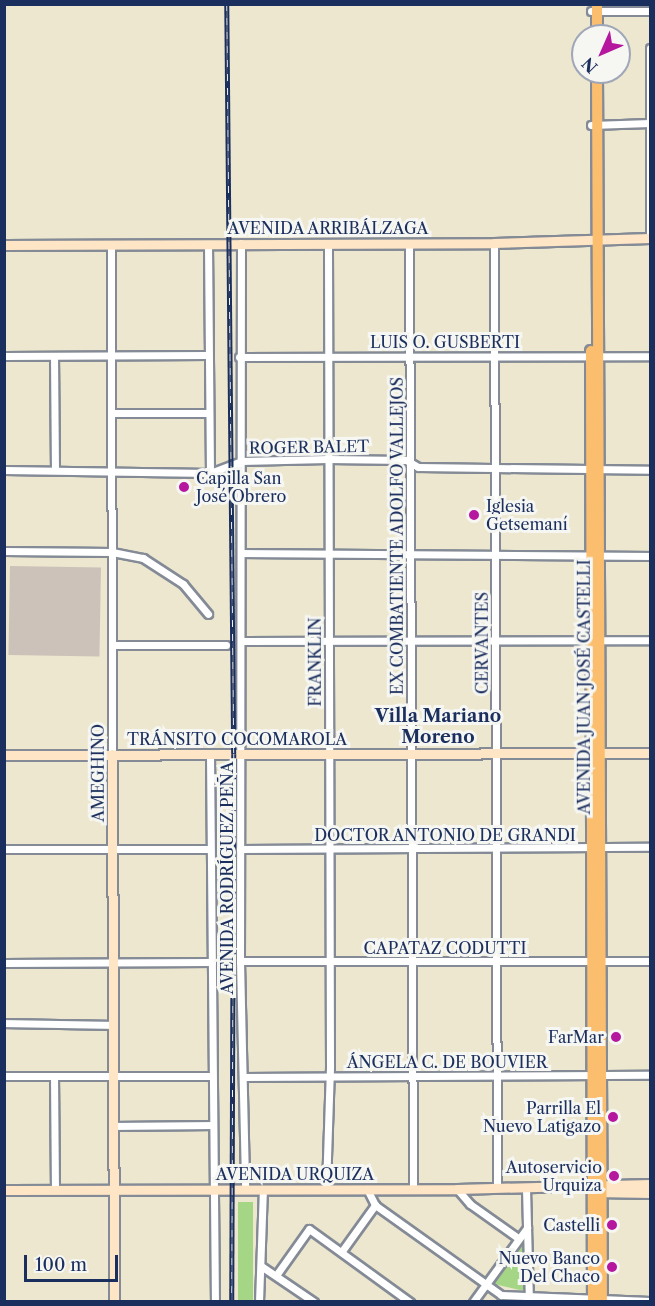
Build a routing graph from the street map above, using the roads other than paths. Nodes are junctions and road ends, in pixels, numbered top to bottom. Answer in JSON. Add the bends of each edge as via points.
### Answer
{"nodes":[{"id":1,"x":594,"y":8,"type":"edge"},
{"id":2,"x":651,"y":11,"type":"edge"},
{"id":3,"x":592,"y":24,"type":"edge"},
{"id":4,"x":596,"y":24,"type":"edge"},
{"id":5,"x":651,"y":48,"type":"edge"},
{"id":6,"x":592,"y":84,"type":"edge"},
{"id":7,"x":596,"y":84,"type":"edge"},
{"id":8,"x":649,"y":123,"type":"edge"},
{"id":9,"x":594,"y":125,"type":"junction"},
{"id":10,"x":650,"y":238,"type":"edge"},
{"id":11,"x":594,"y":239,"type":"junction"},
{"id":12,"x":208,"y":243,"type":"junction"},
{"id":13,"x":241,"y":243,"type":"junction"},
{"id":14,"x":328,"y":243,"type":"junction"},
{"id":15,"x":409,"y":243,"type":"junction"},
{"id":16,"x":494,"y":243,"type":"junction"},
{"id":17,"x":111,"y":244,"type":"junction"},
{"id":18,"x":4,"y":245,"type":"edge"},
{"id":19,"x":208,"y":355,"type":"junction"},
{"id":20,"x":4,"y":356,"type":"edge"},
{"id":21,"x":54,"y":356,"type":"junction"},
{"id":22,"x":111,"y":356,"type":"junction"},
{"id":23,"x":328,"y":356,"type":"junction"},
{"id":24,"x":410,"y":356,"type":"junction"},
{"id":25,"x":495,"y":356,"type":"junction"},
{"id":26,"x":595,"y":356,"type":"junction"},
{"id":27,"x":651,"y":356,"type":"edge"},
{"id":28,"x":239,"y":357,"type":"junction"},
{"id":29,"x":111,"y":413,"type":"junction"},
{"id":30,"x":207,"y":413,"type":"junction"},
{"id":31,"x":328,"y":459,"type":"junction"},
{"id":32,"x":241,"y":461,"type":"junction"},
{"id":33,"x":412,"y":463,"type":"junction"},
{"id":34,"x":496,"y":467,"type":"junction"},
{"id":35,"x":595,"y":468,"type":"junction"},
{"id":36,"x":4,"y":470,"type":"edge"},
{"id":37,"x":55,"y":470,"type":"junction"},
{"id":38,"x":651,"y":470,"type":"edge"},
{"id":39,"x":111,"y":472,"type":"junction"},
{"id":40,"x":210,"y":473,"type":"junction"},
{"id":41,"x":4,"y":551,"type":"edge"},
{"id":42,"x":112,"y":552,"type":"junction"},
{"id":43,"x":241,"y":553,"type":"junction"},
{"id":44,"x":327,"y":553,"type":"junction"},
{"id":45,"x":411,"y":553,"type":"junction"},
{"id":46,"x":496,"y":553,"type":"junction"},
{"id":47,"x":595,"y":555,"type":"junction"},
{"id":48,"x":651,"y":556,"type":"edge"},
{"id":49,"x":208,"y":615,"type":"dead end"},
{"id":50,"x":595,"y":639,"type":"junction"},
{"id":51,"x":242,"y":640,"type":"junction"},
{"id":52,"x":329,"y":640,"type":"junction"},
{"id":53,"x":411,"y":640,"type":"junction"},
{"id":54,"x":495,"y":640,"type":"junction"},
{"id":55,"x":651,"y":640,"type":"edge"},
{"id":56,"x":112,"y":645,"type":"junction"},
{"id":57,"x":226,"y":645,"type":"dead end"},
{"id":58,"x":595,"y":752,"type":"junction"},
{"id":59,"x":651,"y":753,"type":"edge"},
{"id":60,"x":112,"y":754,"type":"junction"},
{"id":61,"x":210,"y":754,"type":"junction"},
{"id":62,"x":240,"y":754,"type":"junction"},
{"id":63,"x":328,"y":754,"type":"junction"},
{"id":64,"x":411,"y":754,"type":"junction"},
{"id":65,"x":495,"y":754,"type":"junction"},
{"id":66,"x":4,"y":755,"type":"edge"},
{"id":67,"x":595,"y":847,"type":"junction"},
{"id":68,"x":651,"y":847,"type":"edge"},
{"id":69,"x":329,"y":848,"type":"junction"},
{"id":70,"x":4,"y":849,"type":"edge"},
{"id":71,"x":113,"y":849,"type":"junction"},
{"id":72,"x":210,"y":849,"type":"junction"},
{"id":73,"x":240,"y":849,"type":"junction"},
{"id":74,"x":412,"y":849,"type":"junction"},
{"id":75,"x":496,"y":849,"type":"junction"},
{"id":76,"x":240,"y":961,"type":"junction"},
{"id":77,"x":329,"y":961,"type":"junction"},
{"id":78,"x":411,"y":961,"type":"junction"},
{"id":79,"x":496,"y":961,"type":"junction"},
{"id":80,"x":596,"y":961,"type":"junction"},
{"id":81,"x":651,"y":961,"type":"edge"},
{"id":82,"x":212,"y":962,"type":"junction"},
{"id":83,"x":4,"y":963,"type":"edge"},
{"id":84,"x":113,"y":963,"type":"junction"},
{"id":85,"x":4,"y":1023,"type":"edge"},
{"id":86,"x":114,"y":1025,"type":"junction"},
{"id":87,"x":497,"y":1075,"type":"junction"},
{"id":88,"x":596,"y":1075,"type":"junction"},
{"id":89,"x":651,"y":1075,"type":"edge"},
{"id":90,"x":4,"y":1076,"type":"edge"},
{"id":91,"x":54,"y":1076,"type":"junction"},
{"id":92,"x":114,"y":1076,"type":"junction"},
{"id":93,"x":212,"y":1076,"type":"junction"},
{"id":94,"x":412,"y":1076,"type":"junction"},
{"id":95,"x":243,"y":1077,"type":"junction"},
{"id":96,"x":327,"y":1077,"type":"junction"},
{"id":97,"x":213,"y":1125,"type":"junction"},
{"id":98,"x":114,"y":1126,"type":"junction"},
{"id":99,"x":651,"y":1185,"type":"edge"},
{"id":100,"x":326,"y":1188,"type":"junction"},
{"id":101,"x":497,"y":1188,"type":"junction"},
{"id":102,"x":526,"y":1188,"type":"junction"},
{"id":103,"x":595,"y":1188,"type":"junction"},
{"id":104,"x":263,"y":1189,"type":"junction"},
{"id":105,"x":413,"y":1189,"type":"junction"},
{"id":106,"x":457,"y":1189,"type":"junction"},
{"id":107,"x":4,"y":1190,"type":"edge"},
{"id":108,"x":55,"y":1190,"type":"junction"},
{"id":109,"x":115,"y":1190,"type":"junction"},
{"id":110,"x":212,"y":1190,"type":"junction"},
{"id":111,"x":245,"y":1190,"type":"junction"},
{"id":112,"x":367,"y":1190,"type":"junction"},
{"id":113,"x":651,"y":1193,"type":"edge"},
{"id":114,"x":375,"y":1205,"type":"junction"},
{"id":115,"x":526,"y":1228,"type":"junction"},
{"id":116,"x":518,"y":1238,"type":"junction"},
{"id":117,"x":342,"y":1251,"type":"junction"},
{"id":118,"x":261,"y":1266,"type":"junction"},
{"id":119,"x":277,"y":1274,"type":"junction"},
{"id":120,"x":485,"y":1285,"type":"junction"},
{"id":121,"x":529,"y":1299,"type":"edge"},
{"id":122,"x":598,"y":1301,"type":"edge"},
{"id":123,"x":651,"y":1301,"type":"edge"},
{"id":124,"x":114,"y":1302,"type":"edge"},
{"id":125,"x":214,"y":1302,"type":"edge"},
{"id":126,"x":260,"y":1302,"type":"edge"},
{"id":127,"x":314,"y":1302,"type":"edge"},
{"id":128,"x":410,"y":1302,"type":"edge"},
{"id":129,"x":473,"y":1302,"type":"edge"}],
"edges":[{"from":1,"to":2,"type":"street"},
{"from":1,"to":3,"type":"main road"},
{"from":1,"to":4,"type":"main road"},
{"from":5,"to":8,"type":"street"},
{"from":6,"to":9,"type":"main road","name":"AVENIDA JUAN JOSÉ CASTELLI"},
{"from":7,"to":9,"type":"main road","name":"AVENIDA JUAN JOSÉ CASTELLI"},
{"from":8,"to":9,"type":"street"},
{"from":8,"to":10,"type":"street"},
{"from":9,"to":11,"type":"main road","name":"AVENIDA JUAN JOSÉ CASTELLI"},
{"from":10,"to":11,"type":"street","name":"AVENIDA ARRIBÁLZAGA"},
{"from":11,"to":16,"type":"street","name":"AVENIDA ARRIBÁLZAGA"},
{"from":11,"to":26,"type":"main road","name":"AVENIDA JUAN JOSÉ CASTELLI"},
{"from":12,"to":13,"type":"street","name":"AVENIDA ARRIBÁLZAGA"},
{"from":12,"to":17,"type":"street","name":"AVENIDA ARRIBÁLZAGA"},
{"from":12,"to":19,"type":"street"},
{"from":13,"to":14,"type":"street","name":"AVENIDA ARRIBÁLZAGA"},
{"from":13,"to":28,"type":"street","name":"AVENIDA RODRÍGUEZ PEÑA"},
{"from":14,"to":15,"type":"street","name":"AVENIDA ARRIBÁLZAGA"},
{"from":14,"to":23,"type":"street","name":"FRANKLIN"},
{"from":15,"to":16,"type":"street","name":"AVENIDA ARRIBÁLZAGA"},
{"from":15,"to":24,"type":"street","name":"EX COMBATIENTE ADOLFO VALLEJOS"},
{"from":16,"to":25,"type":"street","name":"CERVANTES"},
{"from":17,"to":18,"type":"street","name":"AVENIDA ARRIBÁLZAGA"},
{"from":17,"to":22,"type":"street","name":"AMEGHINO"},
{"from":19,"to":22,"type":"street"},
{"from":19,"to":30,"type":"street"},
{"from":20,"to":21,"type":"street"},
{"from":21,"to":22,"type":"street"},
{"from":21,"to":37,"type":"street"},
{"from":22,"to":29,"type":"street","name":"AMEGHINO"},
{"from":23,"to":24,"type":"street","name":"LUIS O. GUSBERTI"},
{"from":23,"to":28,"type":"street","name":"LUIS O. GUSBERTI"},
{"from":23,"to":31,"type":"street","name":"FRANKLIN"},
{"from":24,"to":25,"type":"street","name":"LUIS O. GUSBERTI"},
{"from":24,"to":33,"type":"street","name":"EX COMBATIENTE ADOLFO VALLEJOS"},
{"from":25,"to":26,"type":"street","name":"LUIS O. GUSBERTI"},
{"from":25,"to":34,"type":"street","name":"CERVANTES"},
{"from":26,"to":27,"type":"street","name":"LUIS O. GUSBERTI"},
{"from":26,"to":35,"type":"main road","name":"AVENIDA JUAN JOSÉ CASTELLI"},
{"from":28,"to":32,"type":"street","name":"AVENIDA RODRÍGUEZ PEÑA"},
{"from":29,"to":30,"type":"street"},
{"from":29,"to":39,"type":"street","name":"AMEGHINO"},
{"from":30,"to":40,"type":"street"},
{"from":31,"to":32,"type":"street","name":"ROGER BALET"},
{"from":31,"to":33,"type":"street","name":"ROGER BALET"},
{"from":31,"to":44,"type":"street","name":"FRANKLIN"},
{"from":32,"to":40,"type":"street","name":"ROGER BALET"},
{"from":32,"to":43,"type":"street","name":"AVENIDA RODRÍGUEZ PEÑA"},
{"from":33,"to":34,"type":"street","name":"ROGER BALET"},
{"from":33,"to":45,"type":"street","name":"EX COMBATIENTE ADOLFO VALLEJOS"},
{"from":34,"to":35,"type":"street","name":"ROGER BALET"},
{"from":34,"to":46,"type":"street","name":"CERVANTES"},
{"from":35,"to":38,"type":"street","name":"ROGER BALET"},
{"from":35,"to":47,"type":"main road","name":"AVENIDA JUAN JOSÉ CASTELLI"},
{"from":36,"to":37,"type":"street","name":"ROGER BALET"},
{"from":37,"to":39,"type":"street","name":"ROGER BALET"},
{"from":39,"to":40,"type":"street","name":"ROGER BALET"},
{"from":39,"to":42,"type":"street","name":"AMEGHINO"},
{"from":41,"to":42,"type":"street"},
{"from":42,"to":49,"type":"street","via":[[143,558],[183,584]]},
{"from":42,"to":56,"type":"street","name":"AMEGHINO"},
{"from":43,"to":44,"type":"street"},
{"from":43,"to":51,"type":"street","name":"AVENIDA RODRÍGUEZ PEÑA"},
{"from":44,"to":45,"type":"street"},
{"from":44,"to":52,"type":"street","name":"FRANKLIN"},
{"from":45,"to":46,"type":"street"},
{"from":45,"to":53,"type":"street","name":"EX COMBATIENTE ADOLFO VALLEJOS"},
{"from":46,"to":47,"type":"street"},
{"from":46,"to":54,"type":"street","name":"CERVANTES"},
{"from":47,"to":48,"type":"street"},
{"from":47,"to":50,"type":"main road","name":"AVENIDA JUAN JOSÉ CASTELLI"},
{"from":50,"to":54,"type":"street"},
{"from":50,"to":55,"type":"street"},
{"from":50,"to":58,"type":"main road","name":"AVENIDA JUAN JOSÉ CASTELLI"},
{"from":51,"to":52,"type":"street"},
{"from":51,"to":62,"type":"street","name":"AVENIDA RODRÍGUEZ PEÑA"},
{"from":52,"to":53,"type":"street"},
{"from":52,"to":63,"type":"street","name":"FRANKLIN"},
{"from":53,"to":54,"type":"street"},
{"from":53,"to":64,"type":"street","name":"EX COMBATIENTE ADOLFO VALLEJOS"},
{"from":54,"to":65,"type":"street","name":"CERVANTES"},
{"from":56,"to":57,"type":"street"},
{"from":56,"to":60,"type":"street","name":"AMEGHINO"},
{"from":58,"to":59,"type":"street","name":"TRÁNSITO COCOMAROLA"},
{"from":58,"to":65,"type":"street","name":"TRÁNSITO COCOMAROLA"},
{"from":58,"to":67,"type":"main road","name":"AVENIDA JUAN JOSÉ CASTELLI"},
{"from":60,"to":61,"type":"street","name":"TRÁNSITO COCOMAROLA"},
{"from":60,"to":66,"type":"street","name":"TRÁNSITO COCOMAROLA"},
{"from":60,"to":71,"type":"street","name":"AMEGHINO"},
{"from":61,"to":62,"type":"street","name":"TRÁNSITO COCOMAROLA"},
{"from":61,"to":72,"type":"street","name":"AVENIDA RODRÍGUEZ PEÑA"},
{"from":62,"to":63,"type":"street","name":"TRÁNSITO COCOMAROLA"},
{"from":62,"to":73,"type":"street","name":"AVENIDA RODRÍGUEZ PEÑA"},
{"from":63,"to":64,"type":"street","name":"TRÁNSITO COCOMAROLA"},
{"from":63,"to":69,"type":"street","name":"FRANKLIN"},
{"from":64,"to":65,"type":"street","name":"TRÁNSITO COCOMAROLA"},
{"from":64,"to":74,"type":"street","name":"EX COMBATIENTE ADOLFO VALLEJOS"},
{"from":65,"to":75,"type":"street","name":"CERVANTES"},
{"from":67,"to":68,"type":"street","name":"DOCTOR ANTONIO DE GRANDI"},
{"from":67,"to":75,"type":"street","name":"DOCTOR ANTONIO DE GRANDI"},
{"from":67,"to":80,"type":"main road","name":"AVENIDA JUAN JOSÉ CASTELLI"},
{"from":69,"to":73,"type":"street","name":"DOCTOR ANTONIO DE GRANDI"},
{"from":69,"to":74,"type":"street","name":"DOCTOR ANTONIO DE GRANDI"},
{"from":69,"to":77,"type":"street","name":"FRANKLIN"},
{"from":70,"to":71,"type":"street"},
{"from":71,"to":72,"type":"street"},
{"from":71,"to":84,"type":"street","name":"AMEGHINO"},
{"from":72,"to":82,"type":"street","name":"AVENIDA RODRÍGUEZ PEÑA"},
{"from":73,"to":76,"type":"street","name":"AVENIDA RODRÍGUEZ PEÑA"},
{"from":74,"to":75,"type":"street","name":"DOCTOR ANTONIO DE GRANDI"},
{"from":74,"to":78,"type":"street","name":"EX COMBATIENTE ADOLFO VALLEJOS"},
{"from":75,"to":79,"type":"street","name":"CERVANTES"},
{"from":76,"to":77,"type":"street","name":"CAPATAZ CODUTTI"},
{"from":76,"to":95,"type":"street","name":"AVENIDA RODRÍGUEZ PEÑA"},
{"from":77,"to":78,"type":"street","name":"CAPATAZ CODUTTI"},
{"from":77,"to":96,"type":"street","name":"FRANKLIN"},
{"from":78,"to":79,"type":"street","name":"CAPATAZ CODUTTI"},
{"from":78,"to":94,"type":"street","name":"EX COMBATIENTE ADOLFO VALLEJOS"},
{"from":79,"to":80,"type":"street","name":"CAPATAZ CODUTTI"},
{"from":79,"to":87,"type":"street","name":"CERVANTES"},
{"from":80,"to":81,"type":"street","name":"CAPATAZ CODUTTI"},
{"from":80,"to":88,"type":"main road","name":"AVENIDA JUAN JOSÉ CASTELLI"},
{"from":82,"to":84,"type":"street"},
{"from":82,"to":93,"type":"street","name":"AVENIDA RODRÍGUEZ PEÑA"},
{"from":83,"to":84,"type":"street"},
{"from":84,"to":86,"type":"street","name":"AMEGHINO"},
{"from":85,"to":86,"type":"street"},
{"from":86,"to":92,"type":"street","name":"AMEGHINO"},
{"from":87,"to":88,"type":"street","name":"ÁNGELA C. DE BOUVIER"},
{"from":87,"to":94,"type":"street","name":"ÁNGELA C. DE BOUVIER"},
{"from":87,"to":101,"type":"street","name":"CERVANTES"},
{"from":88,"to":89,"type":"street","name":"ÁNGELA C. DE BOUVIER"},
{"from":88,"to":103,"type":"main road","name":"AVENIDA JUAN JOSÉ CASTELLI"},
{"from":90,"to":91,"type":"street"},
{"from":91,"to":92,"type":"street"},
{"from":91,"to":108,"type":"street"},
{"from":92,"to":93,"type":"street"},
{"from":92,"to":98,"type":"street","name":"AMEGHINO"},
{"from":93,"to":97,"type":"street","name":"AVENIDA RODRÍGUEZ PEÑA"},
{"from":94,"to":96,"type":"street","name":"ÁNGELA C. DE BOUVIER"},
{"from":94,"to":105,"type":"street","name":"EX COMBATIENTE ADOLFO VALLEJOS"},
{"from":95,"to":96,"type":"street","name":"ÁNGELA C. DE BOUVIER"},
{"from":95,"to":111,"type":"street","name":"AVENIDA RODRÍGUEZ PEÑA"},
{"from":96,"to":100,"type":"street","name":"FRANKLIN"},
{"from":97,"to":98,"type":"street"},
{"from":97,"to":110,"type":"street","name":"AVENIDA RODRÍGUEZ PEÑA"},
{"from":98,"to":109,"type":"street","name":"AMEGHINO"},
{"from":99,"to":103,"type":"street","name":"AVENIDA URQUIZA"},
{"from":100,"to":104,"type":"street","name":"AVENIDA URQUIZA"},
{"from":100,"to":112,"type":"street","name":"AVENIDA URQUIZA"},
{"from":101,"to":102,"type":"street","name":"AVENIDA URQUIZA"},
{"from":101,"to":106,"type":"street","name":"AVENIDA URQUIZA"},
{"from":102,"to":103,"type":"street","name":"AVENIDA URQUIZA"},
{"from":102,"to":115,"type":"street"},
{"from":103,"to":113,"type":"street","name":"AVENIDA URQUIZA"},
{"from":103,"to":122,"type":"main road","name":"AVENIDA JUAN JOSÉ CASTELLI"},
{"from":104,"to":111,"type":"street","name":"AVENIDA URQUIZA"},
{"from":104,"to":118,"type":"street"},
{"from":105,"to":106,"type":"street","name":"AVENIDA URQUIZA"},
{"from":105,"to":112,"type":"street","name":"AVENIDA URQUIZA"},
{"from":106,"to":116,"type":"street","via":[[470,1204]]},
{"from":107,"to":108,"type":"street","name":"AVENIDA URQUIZA"},
{"from":108,"to":109,"type":"street","name":"AVENIDA URQUIZA"},
{"from":109,"to":110,"type":"street","name":"AVENIDA URQUIZA"},
{"from":109,"to":124,"type":"street","name":"AMEGHINO"},
{"from":110,"to":111,"type":"street","name":"AVENIDA URQUIZA"},
{"from":110,"to":125,"type":"street","name":"AVENIDA RODRÍGUEZ PEÑA"},
{"from":112,"to":114,"type":"street"},
{"from":114,"to":117,"type":"street"},
{"from":114,"to":120,"type":"street"},
{"from":115,"to":116,"type":"street"},
{"from":115,"to":121,"type":"street"},
{"from":116,"to":120,"type":"street"},
{"from":117,"to":119,"type":"street","via":[[309,1229]]},
{"from":117,"to":128,"type":"street"},
{"from":118,"to":119,"type":"street"},
{"from":118,"to":126,"type":"street"},
{"from":119,"to":127,"type":"street"},
{"from":120,"to":121,"type":"street","via":[[501,1295]]},
{"from":120,"to":129,"type":"street"},
{"from":121,"to":122,"type":"street"},
{"from":122,"to":123,"type":"street"}]}
